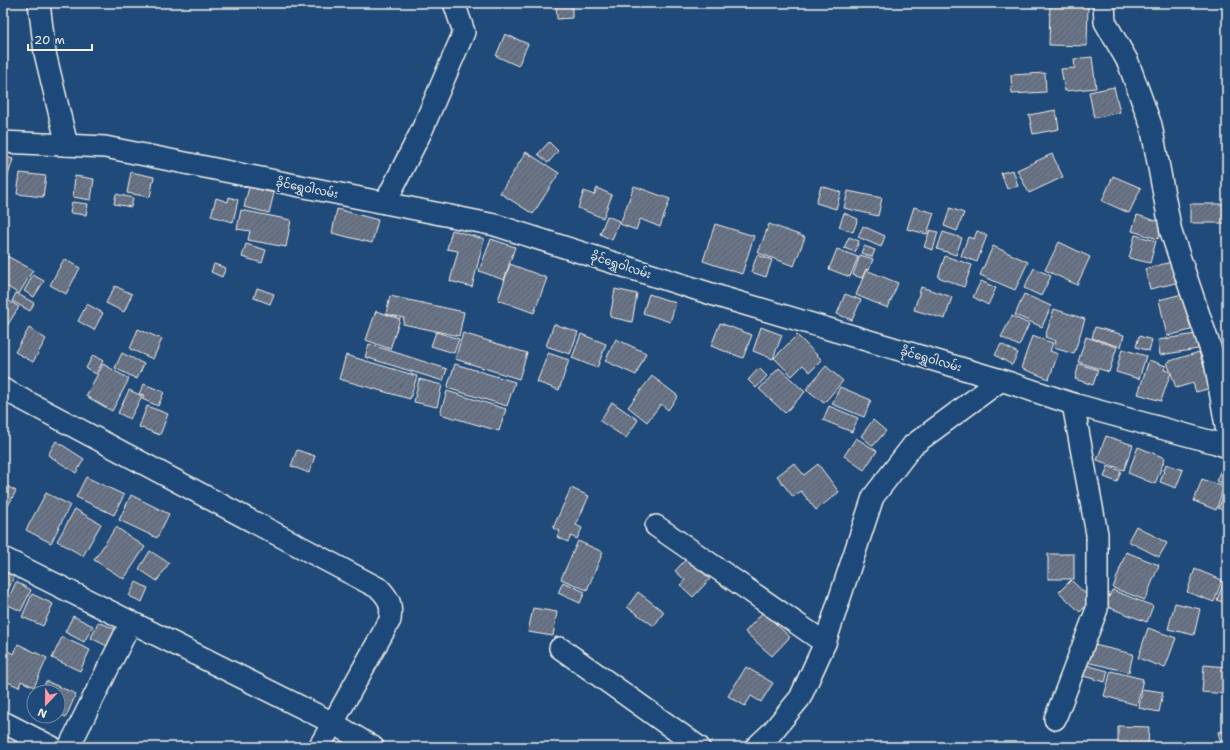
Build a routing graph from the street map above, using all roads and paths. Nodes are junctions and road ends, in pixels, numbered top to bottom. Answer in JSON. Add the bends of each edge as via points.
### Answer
{"nodes":[{"id":1,"x":39,"y":3,"type":"edge"},
{"id":2,"x":454,"y":3,"type":"edge"},
{"id":3,"x":1104,"y":3,"type":"edge"},
{"id":4,"x":3,"y":142,"type":"edge"},
{"id":5,"x":67,"y":145,"type":"junction"},
{"id":6,"x":385,"y":203,"type":"junction"},
{"id":7,"x":1001,"y":380,"type":"junction"},
{"id":8,"x":3,"y":389,"type":"edge"},
{"id":9,"x":1073,"y":404,"type":"junction"},
{"id":10,"x":1227,"y":432,"type":"edge"},
{"id":11,"x":1227,"y":447,"type":"edge"},
{"id":12,"x":656,"y":526,"type":"dead end"},
{"id":13,"x":3,"y":558,"type":"edge"},
{"id":14,"x":131,"y":622,"type":"junction"},
{"id":15,"x":824,"y":644,"type":"junction"},
{"id":16,"x":560,"y":648,"type":"dead end"},
{"id":17,"x":1055,"y":719,"type":"dead end"},
{"id":18,"x":3,"y":722,"type":"edge"},
{"id":19,"x":333,"y":723,"type":"junction"},
{"id":20,"x":52,"y":747,"type":"edge"},
{"id":21,"x":69,"y":747,"type":"edge"},
{"id":22,"x":319,"y":747,"type":"edge"},
{"id":23,"x":373,"y":747,"type":"edge"},
{"id":24,"x":699,"y":747,"type":"edge"},
{"id":25,"x":756,"y":747,"type":"edge"}],
"edges":[{"from":1,"to":5,"type":"street","via":[[45,53]]},
{"from":2,"to":6,"type":"street","via":[[464,32],[422,130]]},
{"from":3,"to":10,"type":"street","via":[[1105,22],[1128,62],[1151,125],[1171,232],[1216,362]]},
{"from":4,"to":5,"type":"street","name":"ခိုင်ရွှေဝါလမ်း"},
{"from":5,"to":6,"type":"street","name":"ခိုင်ရွှေဝါလမ်း","via":[[105,147]]},
{"from":6,"to":7,"type":"street","name":"ခိုင်ရွှေဝါလမ်း","via":[[495,225],[724,298]]},
{"from":7,"to":9,"type":"street","name":"ခိုင်ရွှေဝါလမ်း"},
{"from":7,"to":15,"type":"street","via":[[913,445],[873,497]]},
{"from":8,"to":19,"type":"street","via":[[380,589],[392,608],[390,620]]},
{"from":9,"to":11,"type":"street","name":"ခိုင်ရွှေဝါလမ်း"},
{"from":9,"to":17,"type":"street","via":[[1097,534],[1097,609]]},
{"from":12,"to":15,"type":"street"},
{"from":13,"to":14,"type":"street"},
{"from":14,"to":19,"type":"street"},
{"from":14,"to":21,"type":"street"},
{"from":15,"to":25,"type":"street","via":[[800,698]]},
{"from":16,"to":24,"type":"street"},
{"from":18,"to":20,"type":"street"},
{"from":19,"to":22,"type":"street"},
{"from":19,"to":23,"type":"street"}]}
